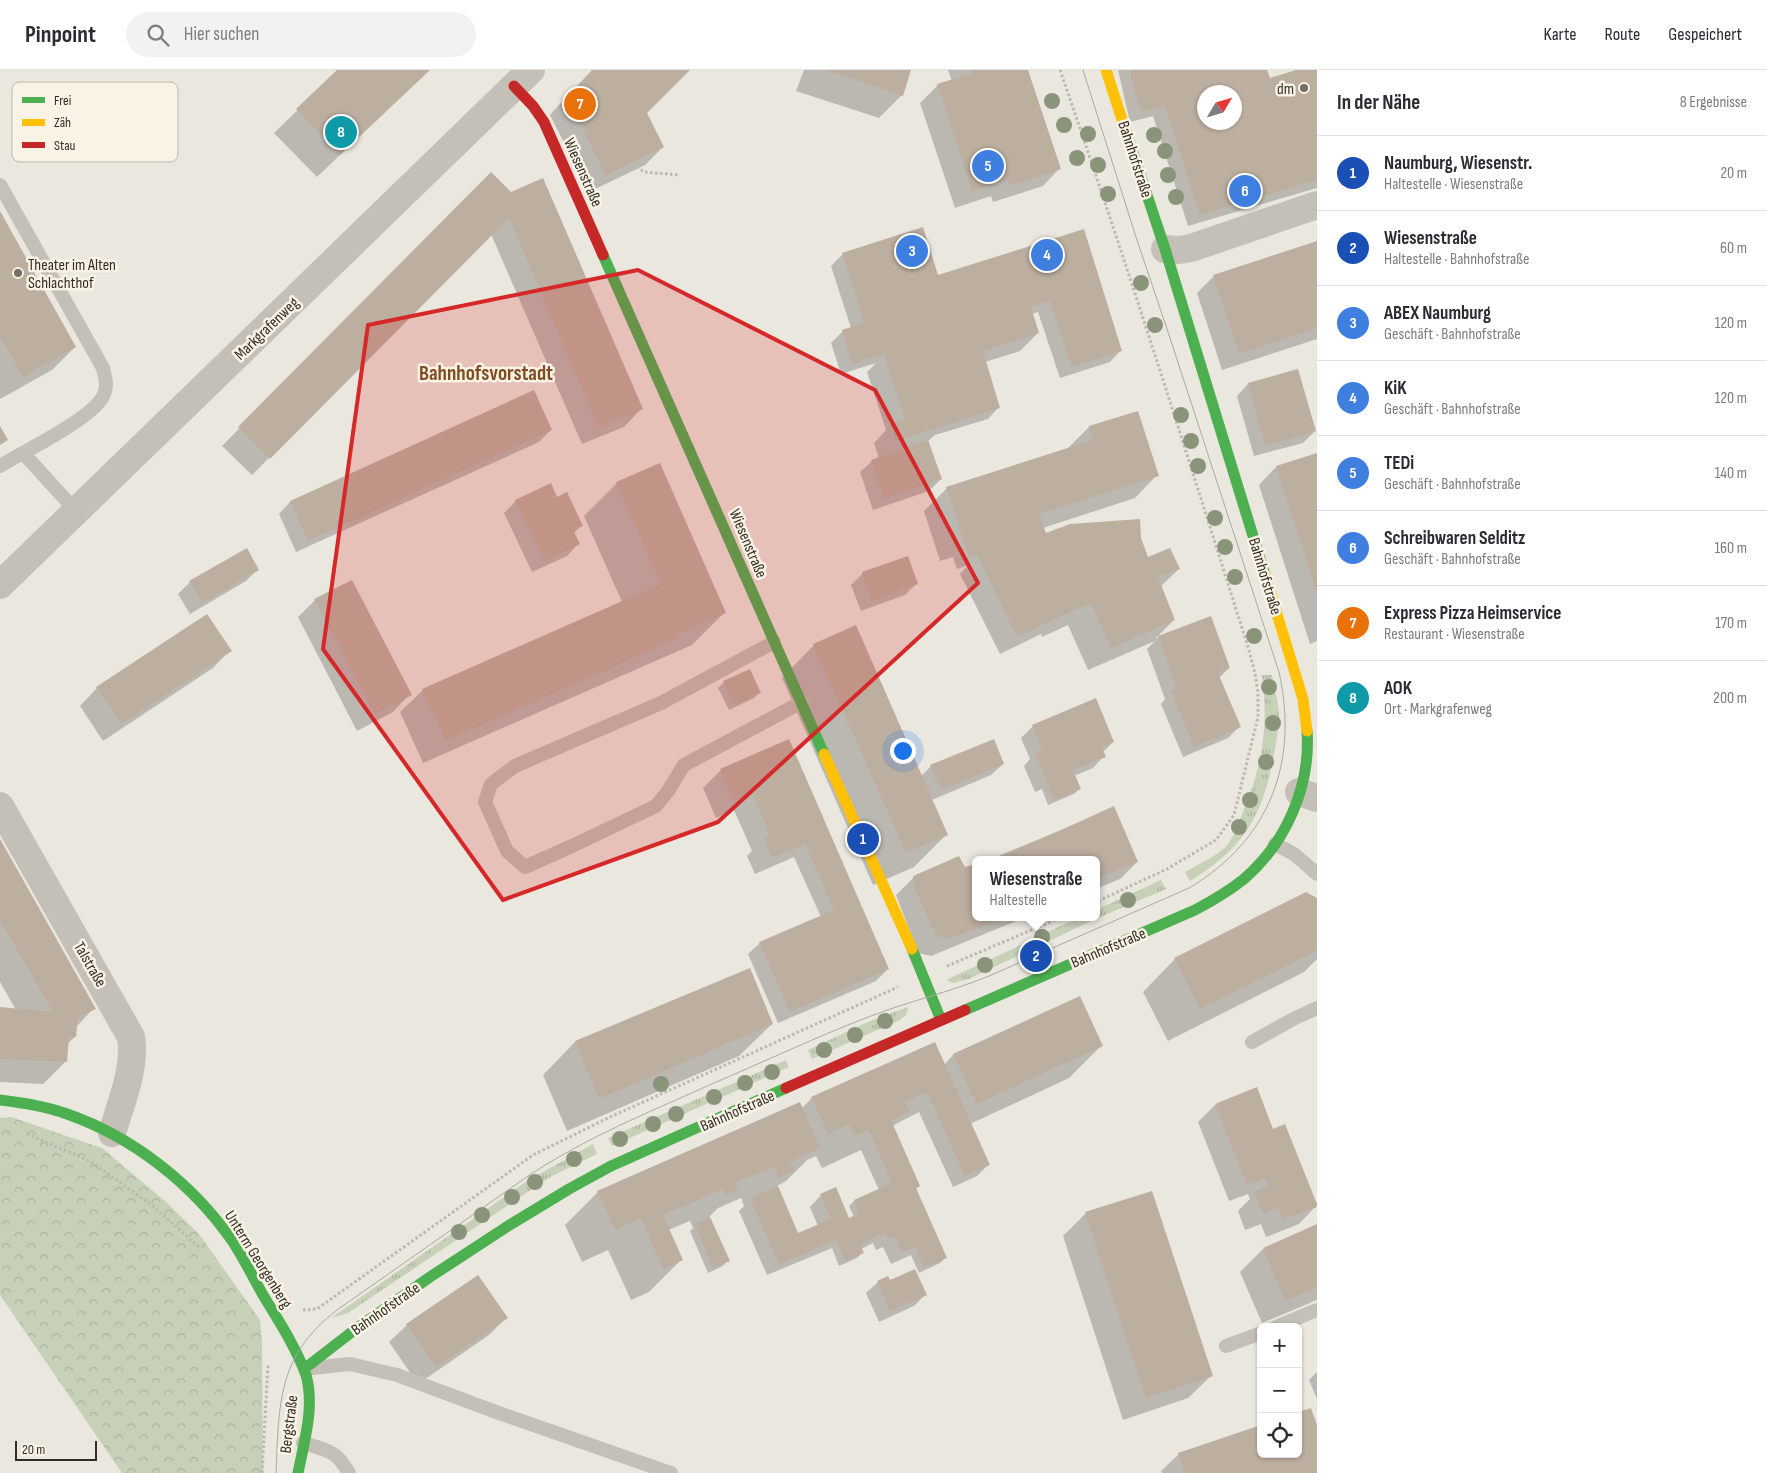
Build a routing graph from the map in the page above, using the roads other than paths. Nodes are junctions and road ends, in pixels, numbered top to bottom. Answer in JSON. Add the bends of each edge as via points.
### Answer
{"nodes":[{"id":1,"x":1106,"y":70,"type":"edge"},
{"id":2,"x":523,"y":78,"type":"edge"},
{"id":3,"x":0,"y":185,"type":"edge"},
{"id":4,"x":1317,"y":205,"type":"edge"},
{"id":5,"x":1165,"y":249,"type":"junction"},
{"id":6,"x":23,"y":453,"type":"junction"},
{"id":7,"x":0,"y":466,"type":"edge"},
{"id":8,"x":76,"y":511,"type":"junction"},
{"id":9,"x":0,"y":585,"type":"edge"},
{"id":10,"x":774,"y":642,"type":"junction"},
{"id":11,"x":802,"y":702,"type":"junction"},
{"id":12,"x":1308,"y":795,"type":"edge"},
{"id":13,"x":0,"y":806,"type":"edge"},
{"id":14,"x":1275,"y":844,"type":"junction"},
{"id":15,"x":1317,"y":874,"type":"edge"},
{"id":16,"x":1317,"y":1008,"type":"edge"},
{"id":17,"x":941,"y":1020,"type":"junction"},
{"id":18,"x":1252,"y":1042,"type":"dead end"},
{"id":19,"x":0,"y":1100,"type":"edge"},
{"id":20,"x":112,"y":1133,"type":"junction"},
{"id":21,"x":1317,"y":1310,"type":"edge"},
{"id":22,"x":1286,"y":1323,"type":"edge"},
{"id":23,"x":281,"y":1326,"type":"joint"},
{"id":24,"x":1257,"y":1334,"type":"edge"},
{"id":25,"x":1226,"y":1346,"type":"dead end"},
{"id":26,"x":304,"y":1369,"type":"junction"},
{"id":27,"x":303,"y":1443,"type":"junction"},
{"id":28,"x":298,"y":1473,"type":"edge"},
{"id":29,"x":349,"y":1473,"type":"edge"},
{"id":30,"x":670,"y":1473,"type":"edge"}],
"edges":[{"from":1,"to":5,"type":"street","name":"Bahnhofstraße"},
{"from":2,"to":8,"type":"street","name":"Markgrafenweg"},
{"from":2,"to":10,"type":"street","name":"Wiesenstraße"},
{"from":3,"to":6,"type":"lane","via":[[103,368],[107,384],[96,407]]},
{"from":4,"to":5,"type":"street","via":[[1191,248]]},
{"from":5,"to":12,"type":"street","name":"Bahnhofstraße","via":[[1300,684],[1308,739]]},
{"from":6,"to":7,"type":"lane"},
{"from":6,"to":8,"type":"lane"},
{"from":8,"to":9,"type":"street","name":"Markgrafenweg"},
{"from":10,"to":11,"type":"street","name":"Wiesenstraße"},
{"from":10,"to":11,"type":"lane","via":[[661,703],[515,766],[491,784],[485,802],[507,851],[525,867],[656,806],[684,765]]},
{"from":11,"to":17,"type":"street","name":"Wiesenstraße"},
{"from":12,"to":14,"type":"street","name":"Bahnhofstraße","via":[[1288,820]]},
{"from":13,"to":20,"type":"street","name":"Talstraße","via":[[131,1036],[130,1068]]},
{"from":14,"to":15,"type":"lane","via":[[1294,854]]},
{"from":14,"to":17,"type":"street","name":"Bahnhofstraße","via":[[1242,880],[1195,910]]},
{"from":16,"to":18,"type":"lane"},
{"from":17,"to":26,"type":"street","name":"Bahnhofstraße","via":[[590,1177],[393,1301]]},
{"from":19,"to":20,"type":"street","name":"Unterm Georgenberg","via":[[38,1105]]},
{"from":20,"to":23,"type":"street","name":"Unterm Georgenberg","via":[[164,1168],[198,1198],[228,1236]]},
{"from":21,"to":22,"type":"lane"},
{"from":23,"to":26,"type":"street","name":"Bergstraße"},
{"from":24,"to":25,"type":"lane"},
{"from":26,"to":27,"type":"street","name":"Bergstraße","via":[[310,1393]]},
{"from":26,"to":30,"type":"lane","via":[[350,1364],[398,1375]]},
{"from":27,"to":28,"type":"street","name":"Bergstraße"},
{"from":27,"to":29,"type":"lane","via":[[331,1451]]}]}
